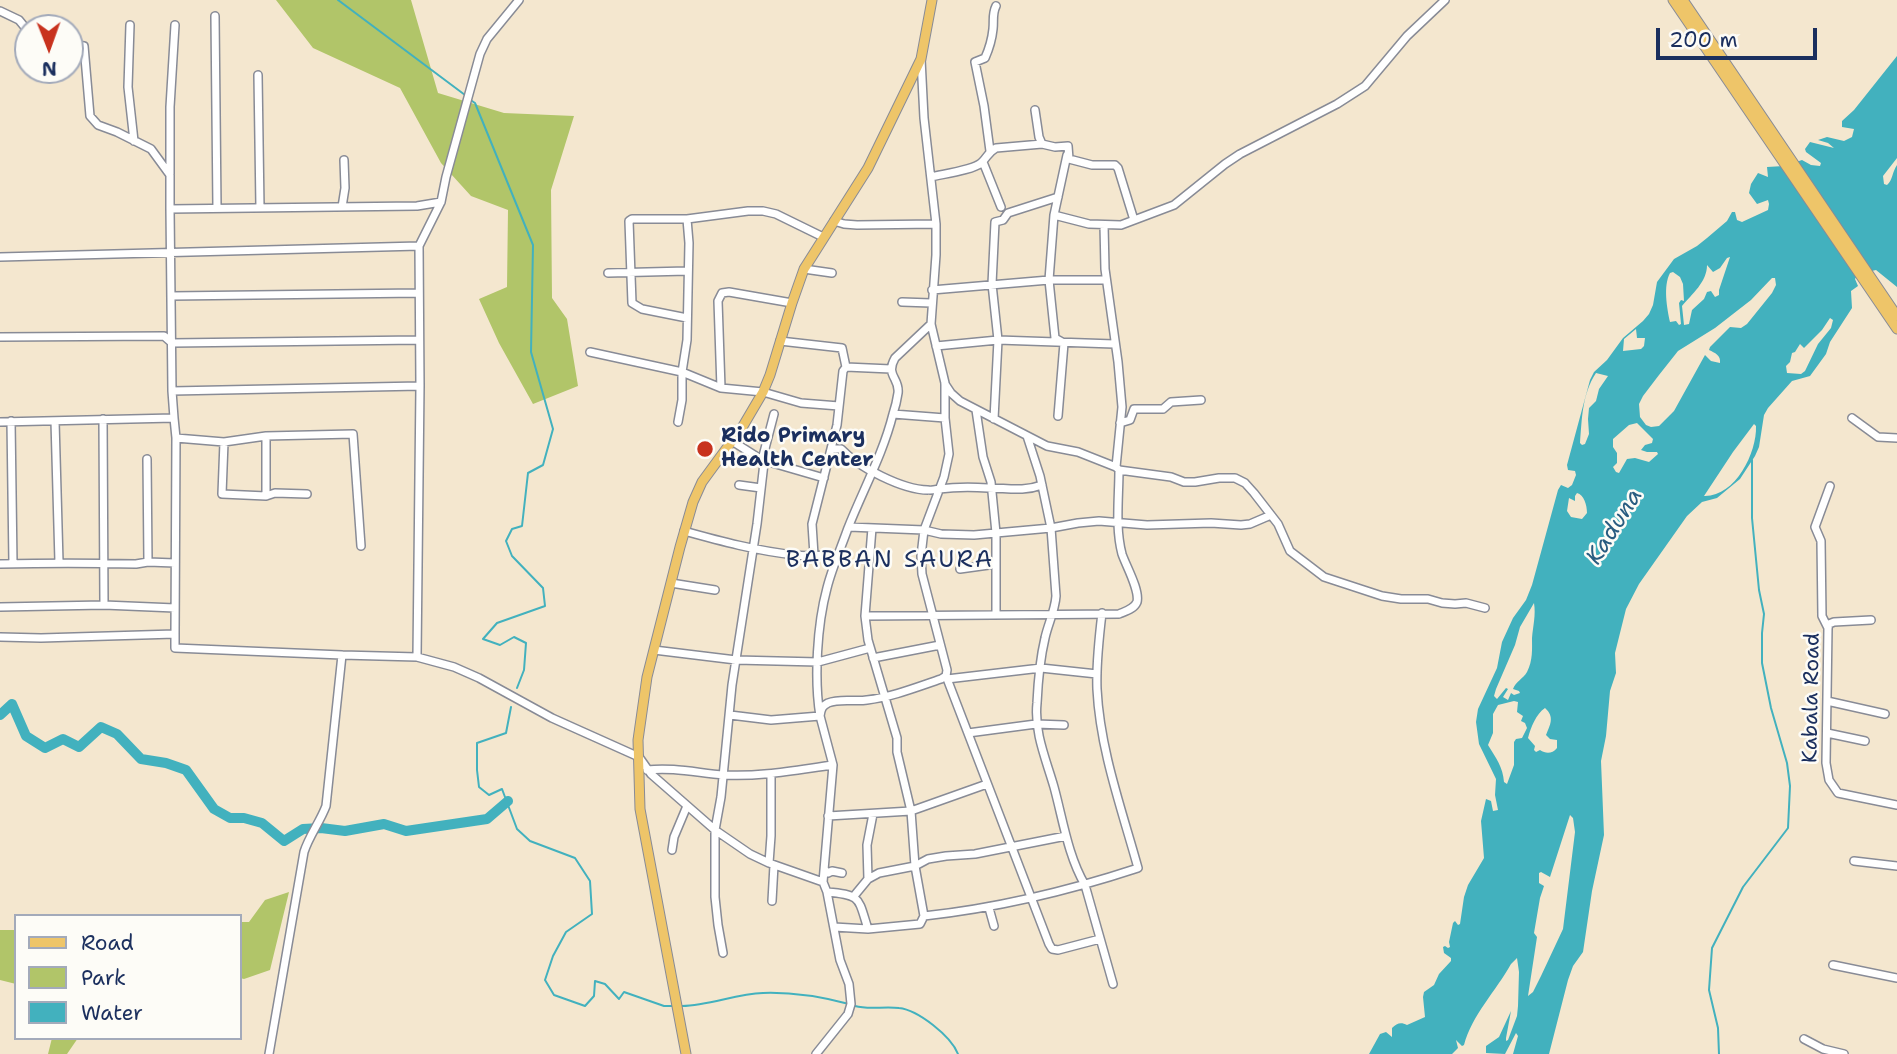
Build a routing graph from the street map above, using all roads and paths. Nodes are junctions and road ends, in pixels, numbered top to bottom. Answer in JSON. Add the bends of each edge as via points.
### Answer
{"nodes":[{"id":1,"x":519,"y":0,"type":"edge"},
{"id":2,"x":932,"y":0,"type":"edge"},
{"id":3,"x":1445,"y":0,"type":"edge"},
{"id":4,"x":1673,"y":0,"type":"edge"},
{"id":5,"x":1683,"y":0,"type":"edge"},
{"id":6,"x":995,"y":4,"type":"edge"},
{"id":7,"x":215,"y":16,"type":"dead end"},
{"id":8,"x":175,"y":25,"type":"dead end"},
{"id":9,"x":130,"y":26,"type":"dead end"},
{"id":10,"x":84,"y":46,"type":"edge"},
{"id":11,"x":921,"y":59,"type":"junction"},
{"id":12,"x":258,"y":75,"type":"dead end"},
{"id":13,"x":1035,"y":110,"type":"dead end"},
{"id":14,"x":134,"y":141,"type":"junction"},
{"id":15,"x":1042,"y":144,"type":"junction"},
{"id":16,"x":1068,"y":146,"type":"junction"},
{"id":17,"x":990,"y":151,"type":"junction"},
{"id":18,"x":1782,"y":153,"type":"junction"},
{"id":19,"x":344,"y":160,"type":"dead end"},
{"id":20,"x":983,"y":162,"type":"junction"},
{"id":21,"x":170,"y":175,"type":"junction"},
{"id":22,"x":931,"y":177,"type":"junction"},
{"id":23,"x":1058,"y":197,"type":"junction"},
{"id":24,"x":441,"y":202,"type":"junction"},
{"id":25,"x":342,"y":207,"type":"junction"},
{"id":26,"x":1001,"y":207,"type":"dead end"},
{"id":27,"x":217,"y":208,"type":"junction"},
{"id":28,"x":260,"y":208,"type":"junction"},
{"id":29,"x":170,"y":209,"type":"junction"},
{"id":30,"x":1054,"y":215,"type":"junction"},
{"id":31,"x":687,"y":219,"type":"junction"},
{"id":32,"x":1134,"y":220,"type":"junction"},
{"id":33,"x":834,"y":221,"type":"junction"},
{"id":34,"x":936,"y":223,"type":"junction"},
{"id":35,"x":1104,"y":225,"type":"junction"},
{"id":36,"x":823,"y":237,"type":"junction"},
{"id":37,"x":419,"y":246,"type":"junction"},
{"id":38,"x":170,"y":251,"type":"junction"},
{"id":39,"x":0,"y":257,"type":"edge"},
{"id":40,"x":804,"y":269,"type":"junction"},
{"id":41,"x":687,"y":271,"type":"junction"},
{"id":42,"x":608,"y":273,"type":"dead end"},
{"id":43,"x":630,"y":273,"type":"junction"},
{"id":44,"x":832,"y":273,"type":"dead end"},
{"id":45,"x":1049,"y":280,"type":"junction"},
{"id":46,"x":1107,"y":280,"type":"junction"},
{"id":47,"x":992,"y":284,"type":"junction"},
{"id":48,"x":932,"y":290,"type":"junction"},
{"id":49,"x":419,"y":293,"type":"junction"},
{"id":50,"x":172,"y":296,"type":"junction"},
{"id":51,"x":902,"y":302,"type":"dead end"},
{"id":52,"x":1883,"y":302,"type":"junction"},
{"id":53,"x":792,"y":303,"type":"junction"},
{"id":54,"x":931,"y":303,"type":"junction"},
{"id":55,"x":1897,"y":316,"type":"edge"},
{"id":56,"x":687,"y":318,"type":"junction"},
{"id":57,"x":930,"y":324,"type":"junction"},
{"id":58,"x":1897,"y":329,"type":"edge"},
{"id":59,"x":0,"y":337,"type":"edge"},
{"id":60,"x":419,"y":340,"type":"junction"},
{"id":61,"x":998,"y":340,"type":"junction"},
{"id":62,"x":780,"y":341,"type":"junction"},
{"id":63,"x":172,"y":343,"type":"junction"},
{"id":64,"x":1064,"y":343,"type":"junction"},
{"id":65,"x":1115,"y":344,"type":"junction"},
{"id":66,"x":936,"y":346,"type":"junction"},
{"id":67,"x":590,"y":352,"type":"dead end"},
{"id":68,"x":846,"y":367,"type":"junction"},
{"id":69,"x":891,"y":369,"type":"junction"},
{"id":70,"x":682,"y":372,"type":"junction"},
{"id":71,"x":419,"y":386,"type":"junction"},
{"id":72,"x":721,"y":388,"type":"junction"},
{"id":73,"x":172,"y":391,"type":"junction"},
{"id":74,"x":763,"y":392,"type":"junction"},
{"id":75,"x":948,"y":395,"type":"junction"},
{"id":76,"x":1201,"y":400,"type":"dead end"},
{"id":77,"x":839,"y":406,"type":"junction"},
{"id":78,"x":976,"y":410,"type":"junction"},
{"id":79,"x":774,"y":414,"type":"dead end"},
{"id":80,"x":893,"y":414,"type":"junction"},
{"id":81,"x":1058,"y":416,"type":"dead end"},
{"id":82,"x":174,"y":418,"type":"junction"},
{"id":83,"x":945,"y":418,"type":"junction"},
{"id":84,"x":1853,"y":418,"type":"dead end"},
{"id":85,"x":103,"y":419,"type":"junction"},
{"id":86,"x":994,"y":419,"type":"junction"},
{"id":87,"x":10,"y":421,"type":"junction"},
{"id":88,"x":55,"y":421,"type":"junction"},
{"id":89,"x":0,"y":422,"type":"edge"},
{"id":90,"x":678,"y":422,"type":"dead end"},
{"id":91,"x":1120,"y":423,"type":"junction"},
{"id":92,"x":1027,"y":435,"type":"junction"},
{"id":93,"x":266,"y":436,"type":"junction"},
{"id":94,"x":176,"y":438,"type":"junction"},
{"id":95,"x":1897,"y":438,"type":"edge"},
{"id":96,"x":732,"y":441,"type":"junction"},
{"id":97,"x":225,"y":442,"type":"junction"},
{"id":98,"x":831,"y":449,"type":"junction"},
{"id":99,"x":147,"y":459,"type":"dead end"},
{"id":100,"x":762,"y":460,"type":"junction"},
{"id":101,"x":1117,"y":468,"type":"junction"},
{"id":102,"x":873,"y":472,"type":"junction"},
{"id":103,"x":824,"y":478,"type":"junction"},
{"id":104,"x":739,"y":485,"type":"dead end"},
{"id":105,"x":1042,"y":485,"type":"junction"},
{"id":106,"x":1830,"y":486,"type":"dead end"},
{"id":107,"x":761,"y":488,"type":"junction"},
{"id":108,"x":940,"y":488,"type":"junction"},
{"id":109,"x":991,"y":488,"type":"junction"},
{"id":110,"x":307,"y":494,"type":"dead end"},
{"id":111,"x":266,"y":496,"type":"junction"},
{"id":112,"x":1271,"y":515,"type":"junction"},
{"id":113,"x":1118,"y":522,"type":"junction"},
{"id":114,"x":849,"y":527,"type":"junction"},
{"id":115,"x":872,"y":528,"type":"junction"},
{"id":116,"x":1051,"y":528,"type":"junction"},
{"id":117,"x":924,"y":530,"type":"junction"},
{"id":118,"x":684,"y":531,"type":"junction"},
{"id":119,"x":996,"y":533,"type":"junction"},
{"id":120,"x":361,"y":547,"type":"dead end"},
{"id":121,"x":752,"y":548,"type":"junction"},
{"id":122,"x":814,"y":555,"type":"junction"},
{"id":123,"x":838,"y":556,"type":"junction"},
{"id":124,"x":59,"y":562,"type":"junction"},
{"id":125,"x":148,"y":562,"type":"junction"},
{"id":126,"x":175,"y":563,"type":"junction"},
{"id":127,"x":0,"y":564,"type":"edge"},
{"id":128,"x":13,"y":564,"type":"junction"},
{"id":129,"x":103,"y":564,"type":"junction"},
{"id":130,"x":996,"y":564,"type":"junction"},
{"id":131,"x":960,"y":569,"type":"dead end"},
{"id":132,"x":671,"y":583,"type":"junction"},
{"id":133,"x":715,"y":590,"type":"dead end"},
{"id":134,"x":104,"y":605,"type":"junction"},
{"id":135,"x":0,"y":607,"type":"edge"},
{"id":136,"x":175,"y":608,"type":"junction"},
{"id":137,"x":1485,"y":608,"type":"dead end"},
{"id":138,"x":1053,"y":613,"type":"junction"},
{"id":139,"x":1102,"y":613,"type":"junction"},
{"id":140,"x":932,"y":614,"type":"junction"},
{"id":141,"x":996,"y":615,"type":"junction"},
{"id":142,"x":865,"y":616,"type":"junction"},
{"id":143,"x":1871,"y":620,"type":"dead end"},
{"id":144,"x":1828,"y":628,"type":"junction"},
{"id":145,"x":174,"y":634,"type":"junction"},
{"id":146,"x":0,"y":637,"type":"edge"},
{"id":147,"x":940,"y":645,"type":"junction"},
{"id":148,"x":870,"y":648,"type":"junction"},
{"id":149,"x":654,"y":650,"type":"junction"},
{"id":150,"x":342,"y":655,"type":"junction"},
{"id":151,"x":417,"y":657,"type":"junction"},
{"id":152,"x":873,"y":658,"type":"junction"},
{"id":153,"x":736,"y":660,"type":"junction"},
{"id":154,"x":818,"y":662,"type":"junction"},
{"id":155,"x":1041,"y":668,"type":"junction"},
{"id":156,"x":1097,"y":674,"type":"junction"},
{"id":157,"x":947,"y":677,"type":"junction"},
{"id":158,"x":884,"y":696,"type":"junction"},
{"id":159,"x":1827,"y":701,"type":"junction"},
{"id":160,"x":1885,"y":714,"type":"dead end"},
{"id":161,"x":730,"y":715,"type":"junction"},
{"id":162,"x":820,"y":716,"type":"junction"},
{"id":163,"x":1036,"y":724,"type":"junction"},
{"id":164,"x":1063,"y":725,"type":"dead end"},
{"id":165,"x":968,"y":733,"type":"junction"},
{"id":166,"x":1827,"y":733,"type":"junction"},
{"id":167,"x":1865,"y":741,"type":"dead end"},
{"id":168,"x":639,"y":757,"type":"junction"},
{"id":169,"x":833,"y":765,"type":"junction"},
{"id":170,"x":647,"y":770,"type":"junction"},
{"id":171,"x":724,"y":775,"type":"junction"},
{"id":172,"x":771,"y":775,"type":"junction"},
{"id":173,"x":987,"y":783,"type":"junction"},
{"id":174,"x":1897,"y":805,"type":"edge"},
{"id":175,"x":687,"y":806,"type":"junction"},
{"id":176,"x":911,"y":811,"type":"junction"},
{"id":177,"x":873,"y":814,"type":"junction"},
{"id":178,"x":828,"y":817,"type":"junction"},
{"id":179,"x":715,"y":830,"type":"junction"},
{"id":180,"x":1066,"y":836,"type":"junction"},
{"id":181,"x":1012,"y":847,"type":"junction"},
{"id":182,"x":672,"y":850,"type":"dead end"},
{"id":183,"x":1854,"y":861,"type":"dead end"},
{"id":184,"x":772,"y":864,"type":"junction"},
{"id":185,"x":915,"y":866,"type":"junction"},
{"id":186,"x":1897,"y":866,"type":"edge"},
{"id":187,"x":825,"y":870,"type":"junction"},
{"id":188,"x":842,"y":873,"type":"dead end"},
{"id":189,"x":867,"y":879,"type":"junction"},
{"id":190,"x":823,"y":882,"type":"junction"},
{"id":191,"x":1085,"y":885,"type":"junction"},
{"id":192,"x":827,"y":892,"type":"junction"},
{"id":193,"x":854,"y":896,"type":"junction"},
{"id":194,"x":1031,"y":898,"type":"junction"},
{"id":195,"x":772,"y":901,"type":"dead end"},
{"id":196,"x":989,"y":908,"type":"junction"},
{"id":197,"x":924,"y":916,"type":"junction"},
{"id":198,"x":994,"y":926,"type":"dead end"},
{"id":199,"x":834,"y":927,"type":"junction"},
{"id":200,"x":868,"y":929,"type":"junction"},
{"id":201,"x":1101,"y":939,"type":"junction"},
{"id":202,"x":723,"y":953,"type":"dead end"},
{"id":203,"x":1833,"y":965,"type":"dead end"},
{"id":204,"x":1897,"y":978,"type":"edge"},
{"id":205,"x":1113,"y":984,"type":"dead end"},
{"id":206,"x":1804,"y":1039,"type":"dead end"},
{"id":207,"x":1821,"y":1051,"type":"edge"},
{"id":208,"x":269,"y":1054,"type":"edge"},
{"id":209,"x":684,"y":1054,"type":"edge"},
{"id":210,"x":816,"y":1054,"type":"edge"},
{"id":211,"x":1844,"y":1054,"type":"edge"}],
"edges":[{"from":1,"to":24,"type":"street","via":[[480,54]]},
{"from":2,"to":11,"type":"main road"},
{"from":3,"to":32,"type":"street","via":[[1365,86],[1240,154],[1174,205]]},
{"from":4,"to":18,"type":"main road"},
{"from":5,"to":18,"type":"main road"},
{"from":6,"to":17,"type":"street","via":[[988,51],[975,62]]},
{"from":7,"to":27,"type":"street"},
{"from":8,"to":21,"type":"street"},
{"from":9,"to":14,"type":"street","via":[[128,87]]},
{"from":10,"to":14,"type":"street","via":[[90,116],[98,125]]},
{"from":11,"to":22,"type":"street"},
{"from":11,"to":33,"type":"main road","via":[[868,168]]},
{"from":12,"to":28,"type":"street"},
{"from":13,"to":15,"type":"street"},
{"from":14,"to":21,"type":"street","via":[[150,149]]},
{"from":15,"to":16,"type":"street"},
{"from":15,"to":17,"type":"street"},
{"from":16,"to":23,"type":"street"},
{"from":16,"to":32,"type":"street","via":[[1069,159],[1118,168]]},
{"from":17,"to":20,"type":"street"},
{"from":18,"to":52,"type":"main road"},
{"from":19,"to":25,"type":"street"},
{"from":20,"to":22,"type":"street"},
{"from":20,"to":26,"type":"street"},
{"from":21,"to":29,"type":"street"},
{"from":22,"to":34,"type":"street"},
{"from":23,"to":30,"type":"street"},
{"from":23,"to":47,"type":"street","via":[[995,222]]},
{"from":24,"to":25,"type":"street"},
{"from":24,"to":37,"type":"street"},
{"from":25,"to":28,"type":"street"},
{"from":27,"to":28,"type":"street"},
{"from":27,"to":29,"type":"street"},
{"from":29,"to":38,"type":"street"},
{"from":30,"to":35,"type":"street"},
{"from":30,"to":45,"type":"street"},
{"from":31,"to":36,"type":"street","via":[[762,211]]},
{"from":31,"to":41,"type":"street"},
{"from":31,"to":43,"type":"street","via":[[629,221]]},
{"from":32,"to":35,"type":"street"},
{"from":33,"to":34,"type":"street","via":[[844,225]]},
{"from":33,"to":36,"type":"main road"},
{"from":34,"to":48,"type":"street"},
{"from":35,"to":46,"type":"street"},
{"from":36,"to":40,"type":"main road"},
{"from":37,"to":38,"type":"street"},
{"from":37,"to":49,"type":"street"},
{"from":38,"to":39,"type":"street"},
{"from":38,"to":50,"type":"street"},
{"from":40,"to":44,"type":"street"},
{"from":40,"to":53,"type":"main road"},
{"from":41,"to":43,"type":"street"},
{"from":41,"to":56,"type":"street"},
{"from":42,"to":43,"type":"street"},
{"from":43,"to":56,"type":"street","via":[[632,303]]},
{"from":45,"to":46,"type":"street"},
{"from":45,"to":47,"type":"street"},
{"from":45,"to":64,"type":"street","via":[[1055,338]]},
{"from":46,"to":65,"type":"street"},
{"from":47,"to":48,"type":"street"},
{"from":47,"to":61,"type":"street"},
{"from":48,"to":54,"type":"street"},
{"from":49,"to":50,"type":"street"},
{"from":49,"to":60,"type":"street"},
{"from":50,"to":63,"type":"street"},
{"from":51,"to":54,"type":"street"},
{"from":52,"to":55,"type":"main road"},
{"from":52,"to":58,"type":"main road"},
{"from":53,"to":62,"type":"main road"},
{"from":53,"to":72,"type":"street","via":[[722,293],[718,301]]},
{"from":54,"to":57,"type":"street"},
{"from":56,"to":70,"type":"street"},
{"from":57,"to":66,"type":"street"},
{"from":57,"to":69,"type":"street","via":[[895,358]]},
{"from":59,"to":63,"type":"street","via":[[164,336]]},
{"from":60,"to":63,"type":"street"},
{"from":60,"to":71,"type":"street"},
{"from":61,"to":64,"type":"street"},
{"from":61,"to":66,"type":"street"},
{"from":61,"to":86,"type":"street"},
{"from":62,"to":68,"type":"street","via":[[842,348]]},
{"from":62,"to":74,"type":"main road"},
{"from":63,"to":73,"type":"street"},
{"from":64,"to":65,"type":"street"},
{"from":64,"to":81,"type":"street"},
{"from":65,"to":91,"type":"street"},
{"from":66,"to":75,"type":"street"},
{"from":67,"to":70,"type":"street"},
{"from":68,"to":69,"type":"street"},
{"from":68,"to":77,"type":"street"},
{"from":69,"to":80,"type":"street","via":[[898,392]]},
{"from":70,"to":72,"type":"street"},
{"from":70,"to":90,"type":"street"},
{"from":71,"to":73,"type":"street"},
{"from":71,"to":151,"type":"street"},
{"from":72,"to":74,"type":"street"},
{"from":73,"to":82,"type":"street"},
{"from":74,"to":77,"type":"street","via":[[801,403]]},
{"from":74,"to":96,"type":"main road"},
{"from":75,"to":78,"type":"street"},
{"from":75,"to":83,"type":"street"},
{"from":76,"to":91,"type":"street","via":[[1135,409],[1130,420]]},
{"from":77,"to":98,"type":"street"},
{"from":78,"to":86,"type":"street"},
{"from":78,"to":109,"type":"street"},
{"from":79,"to":100,"type":"street"},
{"from":80,"to":83,"type":"street"},
{"from":80,"to":102,"type":"street"},
{"from":82,"to":85,"type":"street"},
{"from":82,"to":94,"type":"street"},
{"from":83,"to":108,"type":"street","via":[[949,454]]},
{"from":84,"to":95,"type":"street","via":[[1878,437]]},
{"from":85,"to":88,"type":"street"},
{"from":85,"to":129,"type":"street"},
{"from":86,"to":92,"type":"street"},
{"from":87,"to":88,"type":"street"},
{"from":87,"to":89,"type":"street"},
{"from":87,"to":128,"type":"street"},
{"from":88,"to":124,"type":"street"},
{"from":91,"to":101,"type":"street"},
{"from":92,"to":101,"type":"street"},
{"from":92,"to":105,"type":"street"},
{"from":93,"to":97,"type":"street"},
{"from":93,"to":111,"type":"street"},
{"from":93,"to":120,"type":"street","via":[[353,434]]},
{"from":94,"to":97,"type":"street"},
{"from":94,"to":126,"type":"street"},
{"from":96,"to":100,"type":"street"},
{"from":96,"to":118,"type":"main road","via":[[702,482]]},
{"from":97,"to":111,"type":"street","via":[[222,494]]},
{"from":98,"to":102,"type":"street","via":[[841,449]]},
{"from":98,"to":103,"type":"street"},
{"from":99,"to":125,"type":"street"},
{"from":100,"to":103,"type":"street"},
{"from":100,"to":107,"type":"street"},
{"from":101,"to":112,"type":"street","via":[[1184,482],[1235,478],[1245,483]]},
{"from":101,"to":113,"type":"street"},
{"from":102,"to":108,"type":"street","via":[[903,485],[929,491]]},
{"from":102,"to":114,"type":"street"},
{"from":103,"to":122,"type":"street","via":[[812,524]]},
{"from":104,"to":107,"type":"street"},
{"from":105,"to":109,"type":"street","via":[[1017,490]]},
{"from":105,"to":116,"type":"street"},
{"from":106,"to":144,"type":"street","via":[[1815,527],[1821,541],[1822,616]]},
{"from":107,"to":121,"type":"street"},
{"from":108,"to":109,"type":"street"},
{"from":108,"to":117,"type":"street"},
{"from":109,"to":119,"type":"street"},
{"from":110,"to":111,"type":"street"},
{"from":112,"to":113,"type":"street","via":[[1241,525]]},
{"from":112,"to":137,"type":"street","via":[[1290,551],[1324,577],[1382,596]]},
{"from":113,"to":116,"type":"street"},
{"from":113,"to":139,"type":"street","via":[[1122,552],[1138,600],[1129,611]]},
{"from":114,"to":115,"type":"street"},
{"from":114,"to":123,"type":"street"},
{"from":115,"to":117,"type":"street"},
{"from":115,"to":142,"type":"street"},
{"from":116,"to":119,"type":"street"},
{"from":116,"to":138,"type":"street"},
{"from":117,"to":119,"type":"street","via":[[958,535]]},
{"from":117,"to":140,"type":"street","via":[[922,574]]},
{"from":118,"to":121,"type":"street"},
{"from":118,"to":132,"type":"main road"},
{"from":119,"to":130,"type":"street"},
{"from":121,"to":122,"type":"street"},
{"from":121,"to":153,"type":"street"},
{"from":122,"to":123,"type":"street"},
{"from":123,"to":154,"type":"street","via":[[821,617]]},
{"from":124,"to":128,"type":"street"},
{"from":124,"to":129,"type":"street"},
{"from":125,"to":126,"type":"street"},
{"from":125,"to":129,"type":"street"},
{"from":126,"to":136,"type":"street"},
{"from":127,"to":128,"type":"street"},
{"from":129,"to":134,"type":"street"},
{"from":130,"to":131,"type":"street"},
{"from":130,"to":141,"type":"street"},
{"from":132,"to":133,"type":"street"},
{"from":132,"to":149,"type":"main road"},
{"from":134,"to":135,"type":"street"},
{"from":134,"to":136,"type":"street"},
{"from":136,"to":145,"type":"street"},
{"from":138,"to":139,"type":"street"},
{"from":138,"to":141,"type":"street"},
{"from":138,"to":155,"type":"street"},
{"from":139,"to":156,"type":"street"},
{"from":140,"to":141,"type":"street"},
{"from":140,"to":142,"type":"street"},
{"from":140,"to":147,"type":"street"},
{"from":142,"to":148,"type":"street"},
{"from":143,"to":144,"type":"street","name":"Kabala Road","via":[[1834,622]]},
{"from":144,"to":159,"type":"street","name":"Kabala Road"},
{"from":145,"to":146,"type":"street"},
{"from":145,"to":150,"type":"street","via":[[175,648]]},
{"from":147,"to":152,"type":"street"},
{"from":147,"to":157,"type":"street"},
{"from":148,"to":152,"type":"street"},
{"from":148,"to":154,"type":"street"},
{"from":149,"to":153,"type":"street"},
{"from":149,"to":168,"type":"main road","via":[[642,708]]},
{"from":150,"to":151,"type":"street"},
{"from":150,"to":208,"type":"street","via":[[326,806],[304,852]]},
{"from":151,"to":168,"type":"street","via":[[480,678],[552,718]]},
{"from":152,"to":158,"type":"street"},
{"from":153,"to":154,"type":"street"},
{"from":153,"to":161,"type":"street"},
{"from":154,"to":162,"type":"street"},
{"from":155,"to":156,"type":"street"},
{"from":155,"to":157,"type":"street"},
{"from":155,"to":163,"type":"street"},
{"from":156,"to":191,"type":"street","via":[[1104,744],[1138,868]]},
{"from":157,"to":158,"type":"street"},
{"from":157,"to":165,"type":"street"},
{"from":158,"to":162,"type":"street","via":[[825,704]]},
{"from":158,"to":176,"type":"street"},
{"from":159,"to":160,"type":"street"},
{"from":159,"to":166,"type":"street","name":"Kabala Road"},
{"from":161,"to":162,"type":"street","via":[[771,720]]},
{"from":161,"to":171,"type":"street"},
{"from":162,"to":169,"type":"street"},
{"from":163,"to":164,"type":"street"},
{"from":163,"to":165,"type":"street"},
{"from":163,"to":180,"type":"street"},
{"from":165,"to":173,"type":"street"},
{"from":166,"to":167,"type":"street"},
{"from":166,"to":174,"type":"street","name":"Kabala Road","via":[[1829,780],[1838,793]]},
{"from":168,"to":170,"type":"street"},
{"from":168,"to":209,"type":"main road","via":[[635,779],[638,822]]},
{"from":169,"to":172,"type":"street"},
{"from":169,"to":178,"type":"street"},
{"from":170,"to":171,"type":"street"},
{"from":170,"to":175,"type":"street"},
{"from":171,"to":172,"type":"street"},
{"from":171,"to":179,"type":"street"},
{"from":172,"to":184,"type":"street"},
{"from":173,"to":176,"type":"street"},
{"from":173,"to":181,"type":"street"},
{"from":175,"to":179,"type":"street"},
{"from":175,"to":182,"type":"street"},
{"from":176,"to":177,"type":"street"},
{"from":176,"to":185,"type":"street"},
{"from":177,"to":178,"type":"street"},
{"from":177,"to":189,"type":"street"},
{"from":178,"to":187,"type":"street"},
{"from":179,"to":184,"type":"street"},
{"from":179,"to":202,"type":"street","via":[[715,897]]},
{"from":180,"to":181,"type":"street"},
{"from":180,"to":191,"type":"street"},
{"from":181,"to":185,"type":"street","via":[[928,859]]},
{"from":181,"to":194,"type":"street"},
{"from":183,"to":186,"type":"street"},
{"from":184,"to":190,"type":"street"},
{"from":184,"to":195,"type":"street"},
{"from":185,"to":189,"type":"street"},
{"from":185,"to":197,"type":"street"},
{"from":187,"to":188,"type":"street"},
{"from":187,"to":190,"type":"street"},
{"from":189,"to":193,"type":"street"},
{"from":190,"to":192,"type":"street"},
{"from":191,"to":194,"type":"street"},
{"from":191,"to":201,"type":"street"},
{"from":192,"to":193,"type":"street"},
{"from":192,"to":199,"type":"street"},
{"from":193,"to":200,"type":"street"},
{"from":194,"to":196,"type":"street"},
{"from":194,"to":201,"type":"street","via":[[1052,949]]},
{"from":196,"to":197,"type":"street"},
{"from":196,"to":198,"type":"street"},
{"from":197,"to":200,"type":"street","via":[[920,923]]},
{"from":199,"to":200,"type":"street"},
{"from":199,"to":210,"type":"street","via":[[851,1004]]},
{"from":201,"to":205,"type":"street"},
{"from":203,"to":204,"type":"street"},
{"from":206,"to":207,"type":"street"},
{"from":207,"to":211,"type":"street"}]}
